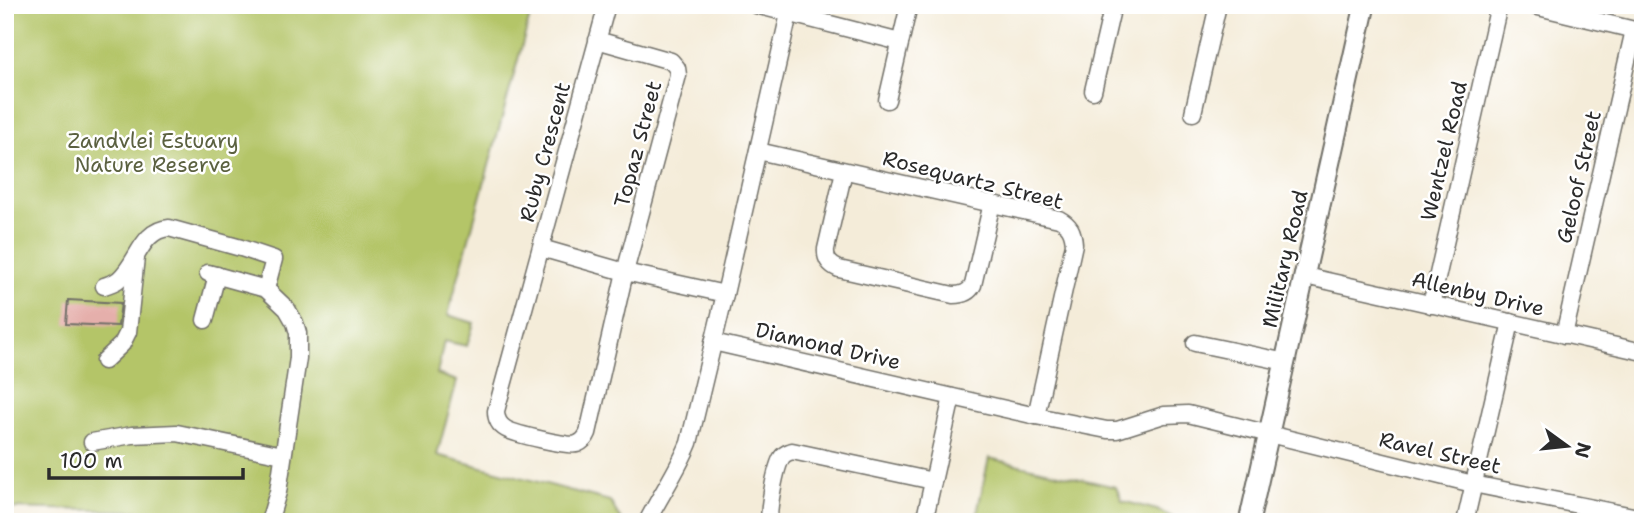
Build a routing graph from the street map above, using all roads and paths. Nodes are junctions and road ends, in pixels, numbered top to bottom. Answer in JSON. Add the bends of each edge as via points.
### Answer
{"nodes":[{"id":1,"x":607,"y":5,"type":"edge"},
{"id":2,"x":756,"y":5,"type":"edge"},
{"id":3,"x":909,"y":5,"type":"edge"},
{"id":4,"x":1113,"y":5,"type":"edge"},
{"id":5,"x":1218,"y":5,"type":"edge"},
{"id":6,"x":1365,"y":5,"type":"edge"},
{"id":7,"x":1499,"y":5,"type":"edge"},
{"id":8,"x":1530,"y":5,"type":"edge"},
{"id":9,"x":790,"y":10,"type":"edge"},
{"id":10,"x":1638,"y":31,"type":"edge"},
{"id":11,"x":597,"y":40,"type":"junction"},
{"id":12,"x":900,"y":42,"type":"junction"},
{"id":13,"x":1093,"y":91,"type":"dead end"},
{"id":14,"x":887,"y":100,"type":"dead end"},
{"id":15,"x":1193,"y":113,"type":"dead end"},
{"id":16,"x":758,"y":151,"type":"junction"},
{"id":17,"x":844,"y":171,"type":"junction"},
{"id":18,"x":992,"y":203,"type":"junction"},
{"id":19,"x":541,"y":248,"type":"junction"},
{"id":20,"x":136,"y":255,"type":"junction"},
{"id":21,"x":625,"y":272,"type":"junction"},
{"id":22,"x":1305,"y":276,"type":"junction"},
{"id":23,"x":104,"y":286,"type":"dead end"},
{"id":24,"x":266,"y":289,"type":"junction"},
{"id":25,"x":725,"y":295,"type":"junction"},
{"id":26,"x":1431,"y":305,"type":"junction"},
{"id":27,"x":205,"y":320,"type":"dead end"},
{"id":28,"x":1511,"y":323,"type":"junction"},
{"id":29,"x":1564,"y":335,"type":"junction"},
{"id":30,"x":713,"y":342,"type":"junction"},
{"id":31,"x":1195,"y":343,"type":"dead end"},
{"id":32,"x":1643,"y":352,"type":"edge"},
{"id":33,"x":104,"y":360,"type":"dead end"},
{"id":34,"x":1286,"y":362,"type":"junction"},
{"id":35,"x":953,"y":397,"type":"junction"},
{"id":36,"x":1036,"y":416,"type":"junction"},
{"id":37,"x":1270,"y":434,"type":"junction"},
{"id":38,"x":92,"y":442,"type":"dead end"},
{"id":39,"x":283,"y":455,"type":"junction"},
{"id":40,"x":933,"y":481,"type":"junction"},
{"id":41,"x":1473,"y":484,"type":"junction"},
{"id":42,"x":1643,"y":518,"type":"edge"},
{"id":43,"x":270,"y":519,"type":"edge"},
{"id":44,"x":648,"y":520,"type":"edge"},
{"id":45,"x":770,"y":522,"type":"edge"},
{"id":46,"x":924,"y":522,"type":"edge"},
{"id":47,"x":1250,"y":522,"type":"edge"},
{"id":48,"x":1465,"y":522,"type":"edge"}],
"edges":[{"from":1,"to":11,"type":"street","name":"Ruby Crescent"},
{"from":2,"to":9,"type":"street"},
{"from":3,"to":12,"type":"street"},
{"from":4,"to":13,"type":"street"},
{"from":5,"to":15,"type":"street"},
{"from":6,"to":22,"type":"main road","name":"Military Road"},
{"from":7,"to":26,"type":"street","name":"Wentzel Road"},
{"from":8,"to":10,"type":"street"},
{"from":9,"to":12,"type":"street"},
{"from":9,"to":16,"type":"street"},
{"from":10,"to":29,"type":"street","name":"Geloof Street"},
{"from":11,"to":19,"type":"street","name":"Ruby Crescent"},
{"from":11,"to":21,"type":"street","name":"Topaz Street","via":[[671,61],[677,72]]},
{"from":12,"to":14,"type":"street"},
{"from":16,"to":17,"type":"street","name":"Rosequartz Street"},
{"from":16,"to":25,"type":"street"},
{"from":17,"to":18,"type":"street","name":"Rosequartz Street"},
{"from":17,"to":18,"type":"street","via":[[826,249],[829,262],[839,269],[953,295],[973,285]]},
{"from":18,"to":36,"type":"street","name":"Rosequartz Street","via":[[1059,219],[1073,235]]},
{"from":19,"to":21,"type":"street","name":"Ruby Crescent"},
{"from":19,"to":21,"type":"street","name":"Topaz Street","via":[[496,411],[499,423],[509,430],[566,445],[587,436]]},
{"from":20,"to":23,"type":"street","via":[[117,282]]},
{"from":20,"to":24,"type":"street","via":[[154,232],[175,229],[274,259]]},
{"from":20,"to":33,"type":"street","via":[[128,332]]},
{"from":21,"to":25,"type":"street","name":"Ruby Crescent"},
{"from":22,"to":26,"type":"street","name":"Allenby Drive"},
{"from":22,"to":34,"type":"main road","name":"Military Road"},
{"from":24,"to":27,"type":"street","via":[[212,274]]},
{"from":24,"to":39,"type":"street","via":[[287,309],[298,333]]},
{"from":25,"to":30,"type":"street"},
{"from":26,"to":28,"type":"street","name":"Allenby Drive"},
{"from":28,"to":29,"type":"street","name":"Allenby Drive"},
{"from":28,"to":41,"type":"street"},
{"from":29,"to":32,"type":"street","name":"Allenby Drive"},
{"from":30,"to":35,"type":"street","name":"Diamond Drive"},
{"from":30,"to":44,"type":"street","via":[[686,451]]},
{"from":31,"to":34,"type":"street"},
{"from":34,"to":37,"type":"main road","name":"Military Road"},
{"from":35,"to":36,"type":"street","name":"Diamond Drive"},
{"from":35,"to":40,"type":"street"},
{"from":36,"to":37,"type":"street","name":"Diamond Drive","via":[[1107,430],[1164,415],[1188,414]]},
{"from":37,"to":41,"type":"street","name":"Ravel Street"},
{"from":37,"to":47,"type":"main road","name":"Military Road"},
{"from":38,"to":39,"type":"street","via":[[177,433]]},
{"from":39,"to":43,"type":"street"},
{"from":40,"to":45,"type":"street","via":[[792,451],[779,463]]},
{"from":40,"to":46,"type":"street"},
{"from":41,"to":42,"type":"street","name":"Ravel Street"},
{"from":41,"to":48,"type":"street"}]}
